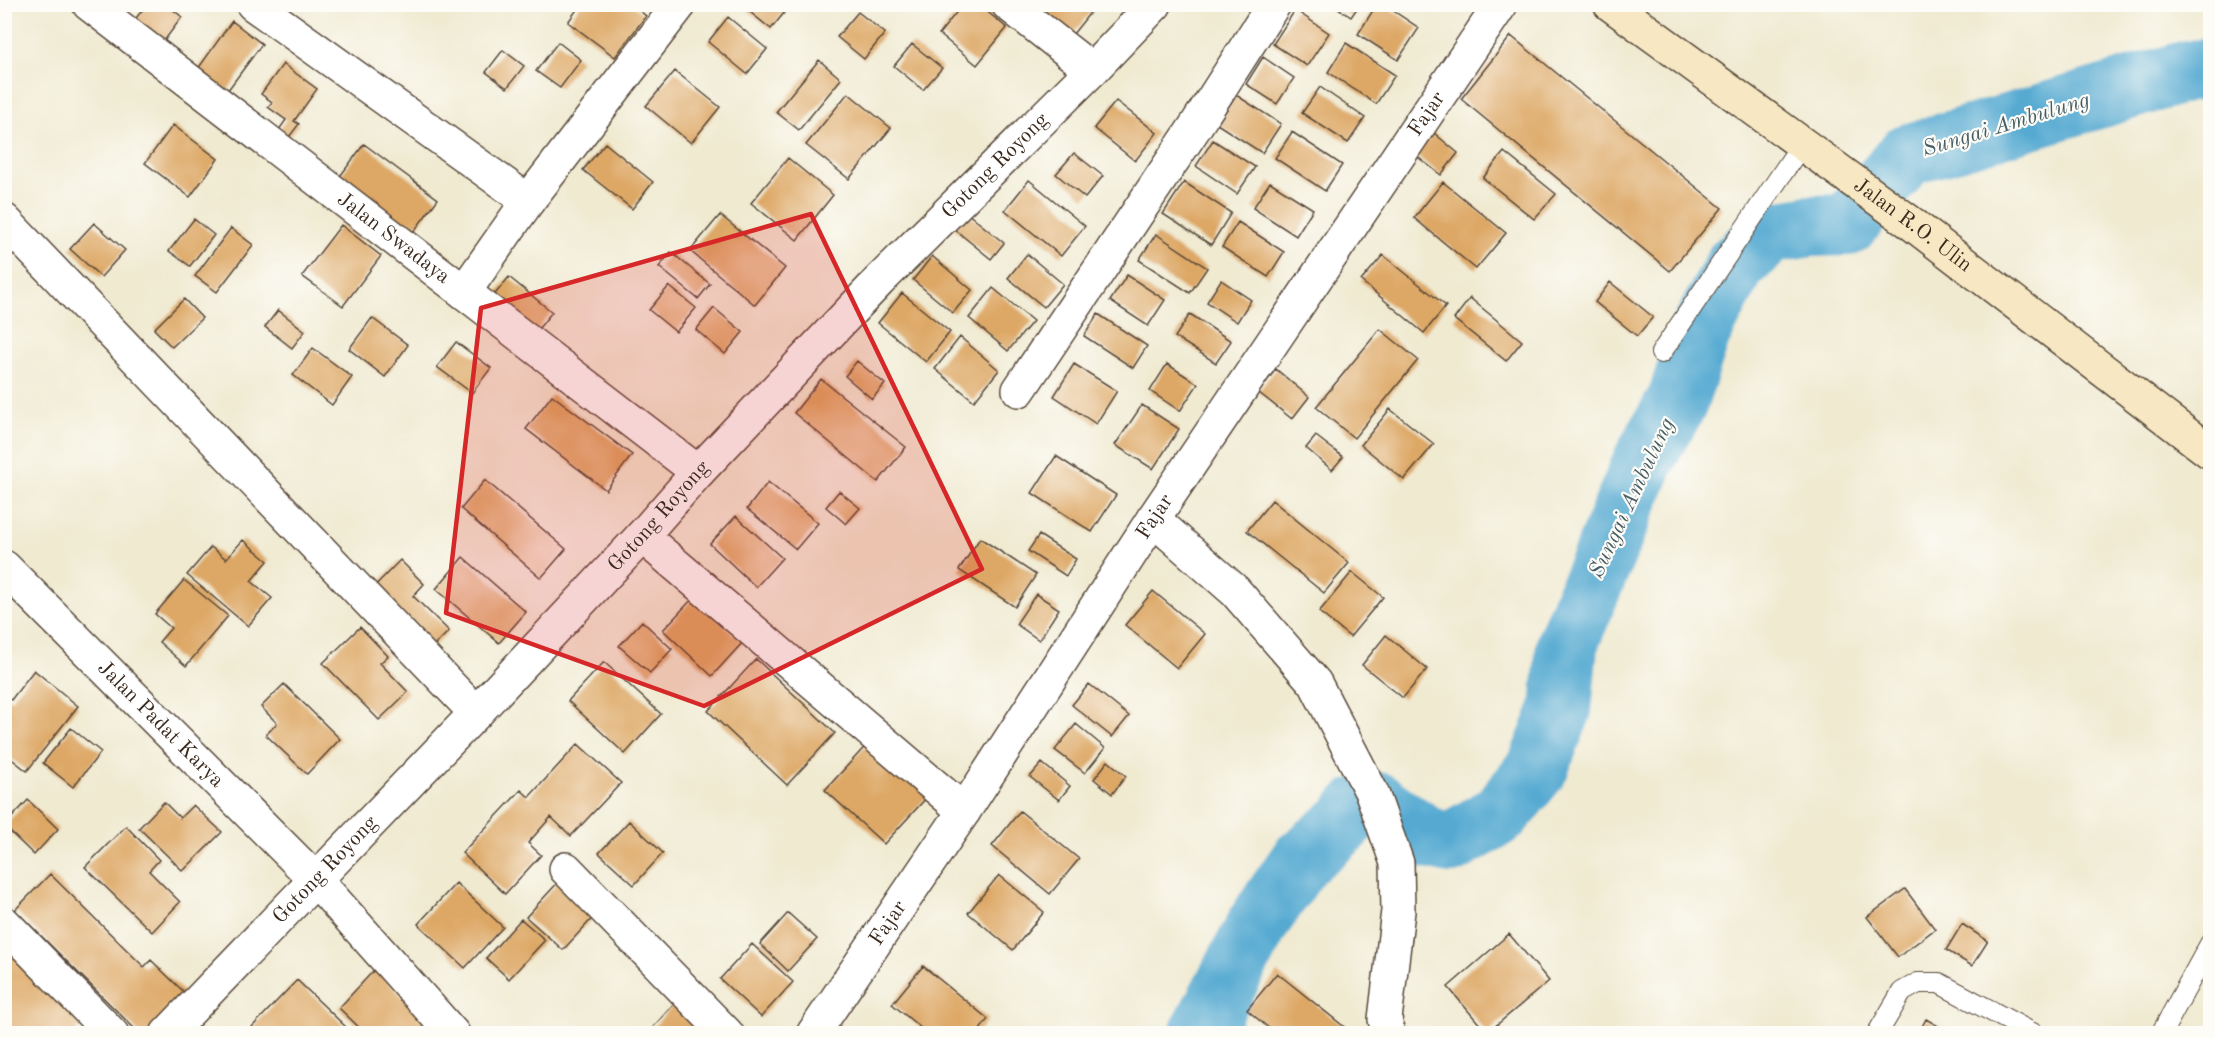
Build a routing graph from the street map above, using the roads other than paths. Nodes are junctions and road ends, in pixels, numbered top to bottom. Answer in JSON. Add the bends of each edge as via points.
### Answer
{"nodes":[{"id":1,"x":89,"y":4,"type":"edge"},
{"id":2,"x":253,"y":4,"type":"edge"},
{"id":3,"x":680,"y":4,"type":"edge"},
{"id":4,"x":1008,"y":4,"type":"edge"},
{"id":5,"x":1155,"y":4,"type":"edge"},
{"id":6,"x":1274,"y":4,"type":"edge"},
{"id":7,"x":1501,"y":4,"type":"edge"},
{"id":8,"x":1610,"y":4,"type":"edge"},
{"id":9,"x":1092,"y":70,"type":"junction"},
{"id":10,"x":1802,"y":144,"type":"junction"},
{"id":11,"x":528,"y":201,"type":"junction"},
{"id":12,"x":4,"y":220,"type":"edge"},
{"id":13,"x":464,"y":292,"type":"junction"},
{"id":14,"x":1661,"y":352,"type":"dead end"},
{"id":15,"x":1019,"y":390,"type":"dead end"},
{"id":16,"x":2204,"y":440,"type":"edge"},
{"id":17,"x":698,"y":472,"type":"junction"},
{"id":18,"x":1153,"y":519,"type":"junction"},
{"id":19,"x":642,"y":536,"type":"junction"},
{"id":20,"x":4,"y":567,"type":"edge"},
{"id":21,"x":476,"y":712,"type":"junction"},
{"id":22,"x":964,"y":811,"type":"junction"},
{"id":23,"x":566,"y":869,"type":"dead end"},
{"id":24,"x":316,"y":880,"type":"junction"},
{"id":25,"x":4,"y":923,"type":"edge"},
{"id":26,"x":2211,"y":944,"type":"edge"},
{"id":27,"x":112,"y":1034,"type":"edge"},
{"id":28,"x":167,"y":1034,"type":"edge"},
{"id":29,"x":453,"y":1034,"type":"edge"},
{"id":30,"x":727,"y":1034,"type":"edge"},
{"id":31,"x":813,"y":1034,"type":"edge"},
{"id":32,"x":1388,"y":1034,"type":"edge"},
{"id":33,"x":1876,"y":1034,"type":"edge"},
{"id":34,"x":2034,"y":1034,"type":"edge"},
{"id":35,"x":2161,"y":1034,"type":"edge"}],
"edges":[{"from":1,"to":13,"type":"street","name":"Jalan Swadaya"},
{"from":2,"to":11,"type":"street"},
{"from":3,"to":11,"type":"street"},
{"from":4,"to":9,"type":"street"},
{"from":5,"to":9,"type":"street","name":"Gotong Royong"},
{"from":6,"to":15,"type":"street"},
{"from":7,"to":18,"type":"street","name":"Fajar"},
{"from":8,"to":10,"type":"main road","name":"Jalan R.O. Ulin"},
{"from":9,"to":17,"type":"street","name":"Gotong Royong","via":[[880,280]]},
{"from":10,"to":14,"type":"lane"},
{"from":10,"to":16,"type":"main road","name":"Jalan R.O. Ulin"},
{"from":11,"to":13,"type":"street"},
{"from":12,"to":21,"type":"street"},
{"from":13,"to":17,"type":"street","name":"Jalan Swadaya"},
{"from":17,"to":19,"type":"street","name":"Gotong Royong"},
{"from":18,"to":22,"type":"street","name":"Fajar"},
{"from":18,"to":32,"type":"street","via":[[1235,591],[1315,683],[1372,793],[1397,863],[1398,911],[1385,1018]]},
{"from":19,"to":21,"type":"street","name":"Gotong Royong"},
{"from":19,"to":22,"type":"street"},
{"from":20,"to":24,"type":"street","name":"Jalan Padat Karya"},
{"from":21,"to":24,"type":"street","name":"Gotong Royong"},
{"from":22,"to":31,"type":"street","name":"Fajar"},
{"from":23,"to":30,"type":"street"},
{"from":24,"to":28,"type":"street","name":"Gotong Royong"},
{"from":24,"to":29,"type":"street","name":"Jalan Padat Karya"},
{"from":25,"to":27,"type":"street"},
{"from":26,"to":35,"type":"lane"},
{"from":33,"to":34,"type":"lane","via":[[1902,992],[1918,983],[1939,983]]}]}
